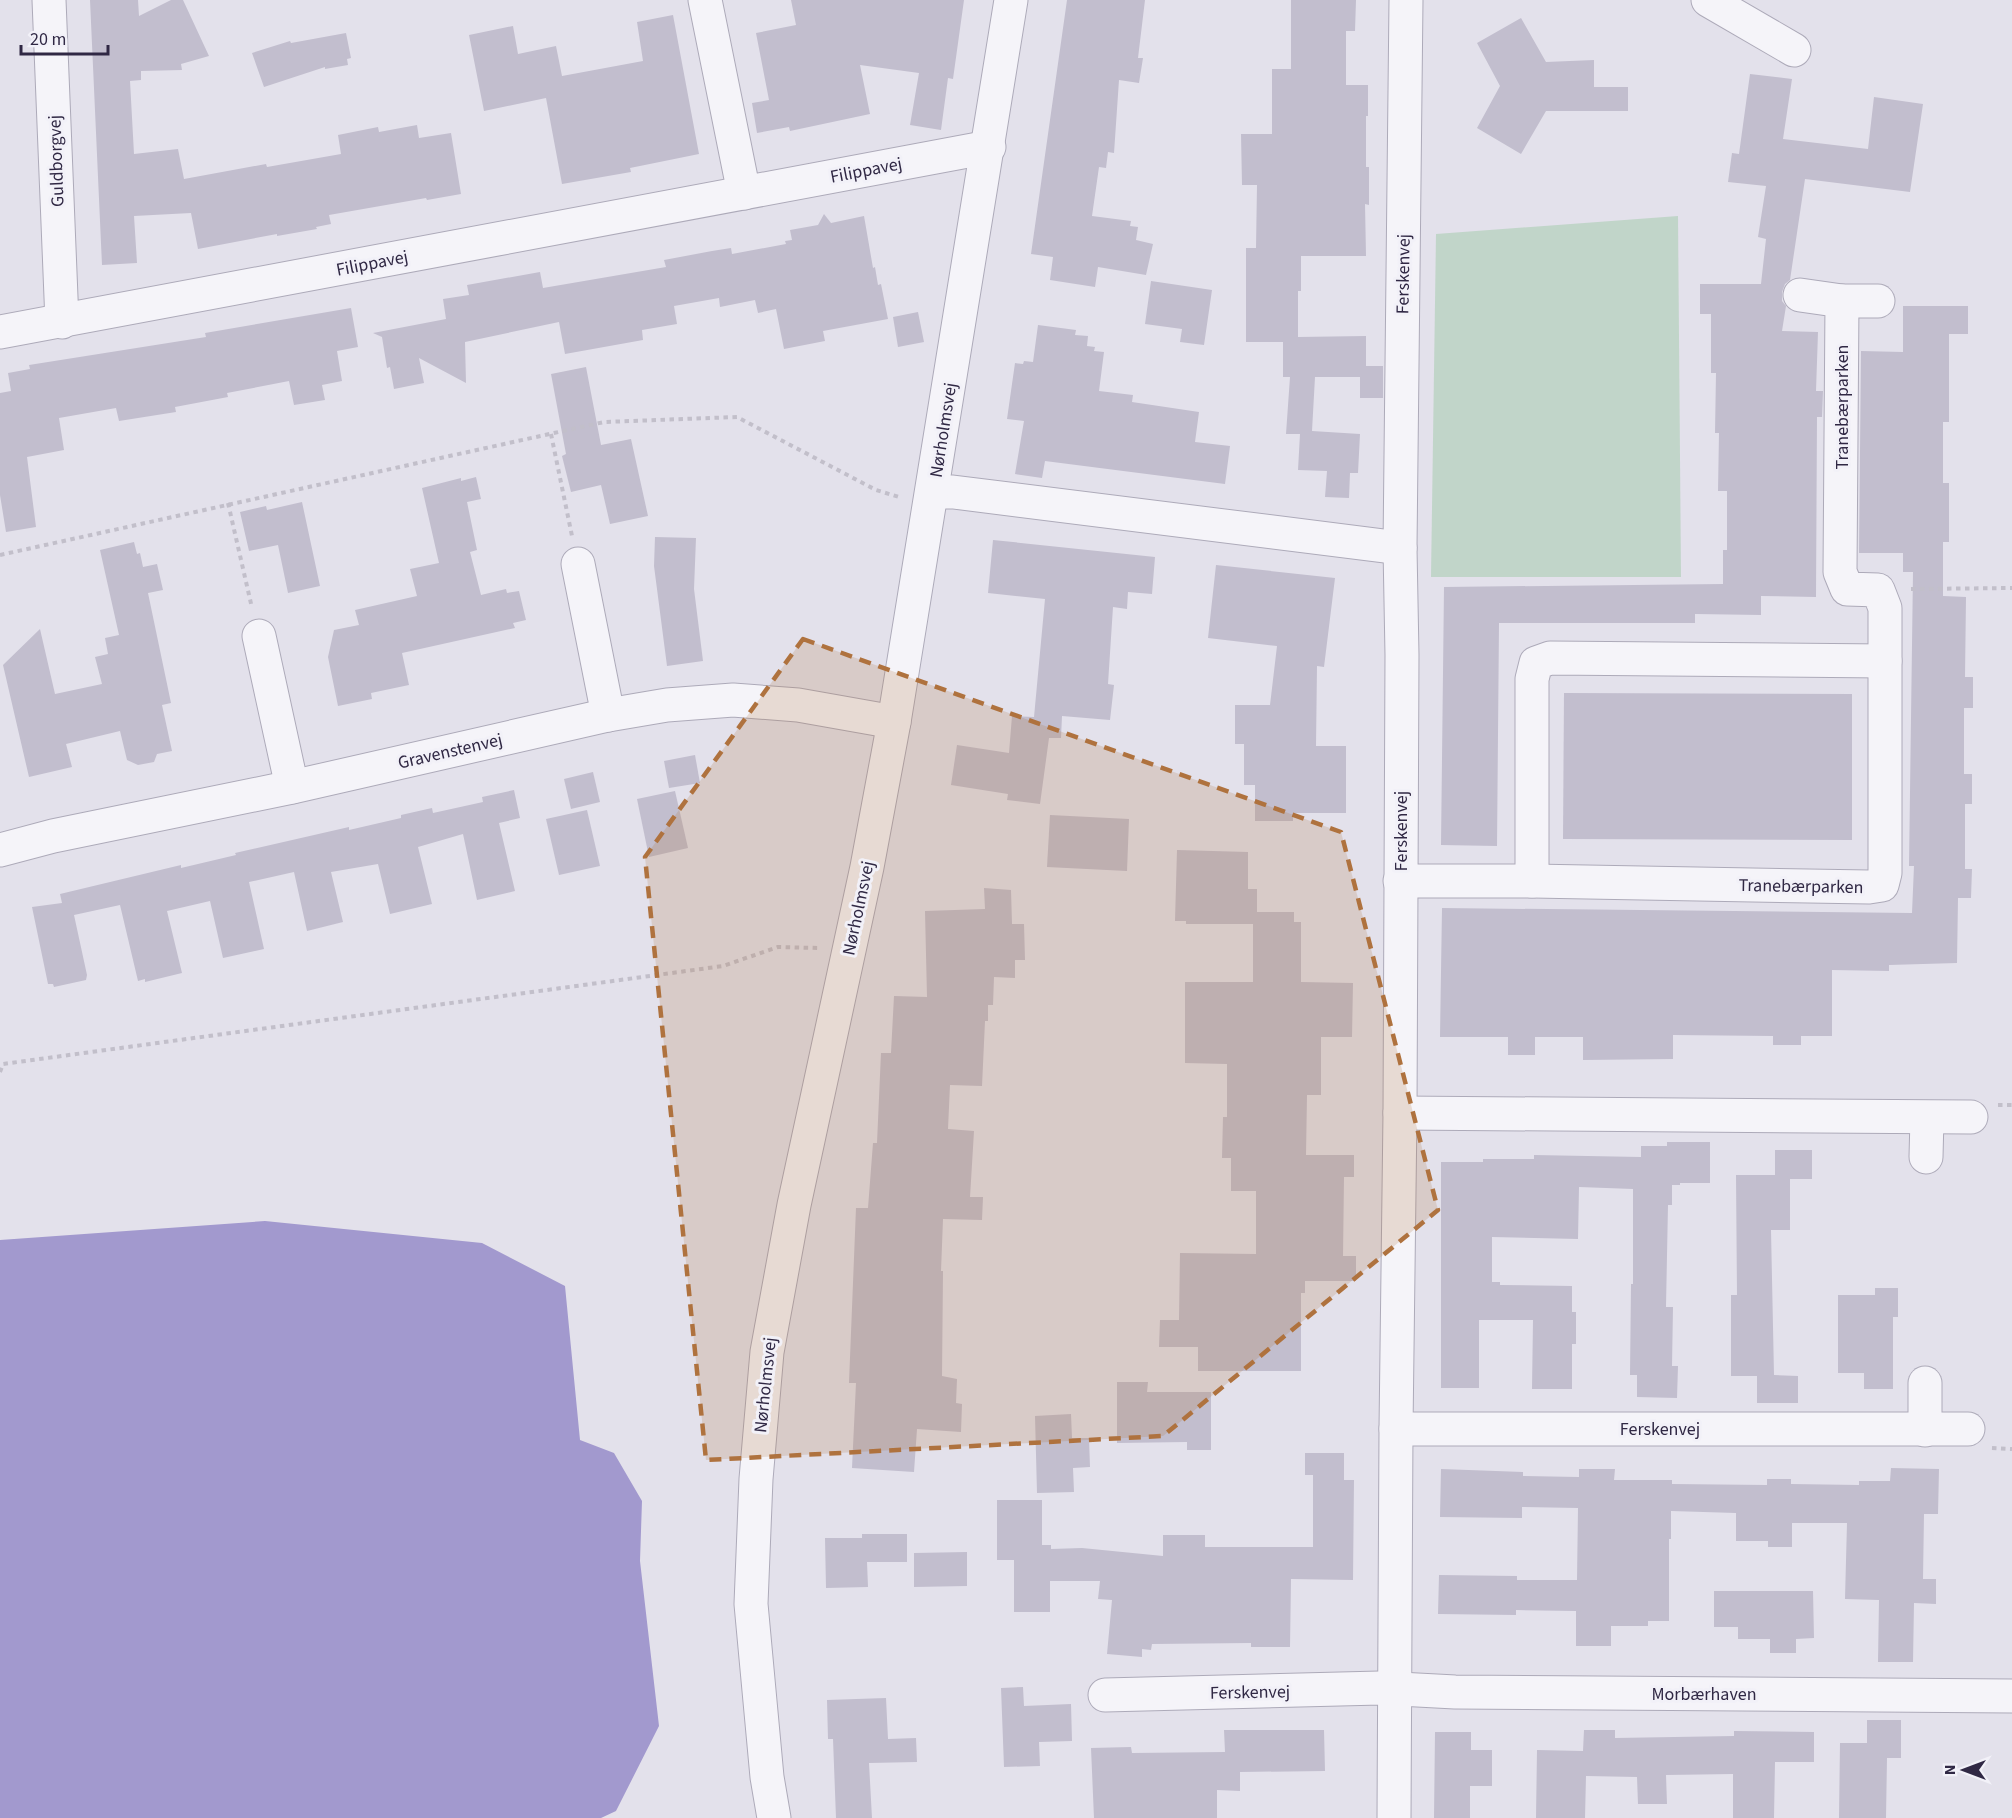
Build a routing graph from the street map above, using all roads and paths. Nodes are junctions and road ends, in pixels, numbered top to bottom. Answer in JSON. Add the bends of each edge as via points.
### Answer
{"nodes":[{"id":1,"x":49,"y":0,"type":"edge"},
{"id":2,"x":705,"y":0,"type":"edge"},
{"id":3,"x":1011,"y":0,"type":"edge"},
{"id":4,"x":1406,"y":0,"type":"edge"},
{"id":5,"x":1708,"y":0,"type":"edge"},
{"id":6,"x":1794,"y":50,"type":"dead end"},
{"id":7,"x":988,"y":147,"type":"junction"},
{"id":8,"x":744,"y":194,"type":"junction"},
{"id":9,"x":1800,"y":295,"type":"dead end"},
{"id":10,"x":1842,"y":301,"type":"junction"},
{"id":11,"x":1878,"y":301,"type":"dead end"},
{"id":12,"x":62,"y":322,"type":"junction"},
{"id":13,"x":0,"y":332,"type":"edge"},
{"id":14,"x":551,"y":434,"type":"junction"},
{"id":15,"x":932,"y":492,"type":"junction"},
{"id":16,"x":228,"y":503,"type":"junction"},
{"id":17,"x":1400,"y":548,"type":"junction"},
{"id":18,"x":0,"y":555,"type":"edge"},
{"id":19,"x":578,"y":564,"type":"joint"},
{"id":20,"x":2012,"y":588,"type":"edge"},
{"id":21,"x":1878,"y":590,"type":"junction"},
{"id":22,"x":259,"y":636,"type":"joint"},
{"id":23,"x":1885,"y":661,"type":"junction"},
{"id":24,"x":608,"y":716,"type":"junction"},
{"id":25,"x":894,"y":722,"type":"junction"},
{"id":26,"x":292,"y":787,"type":"junction"},
{"id":27,"x":0,"y":850,"type":"edge"},
{"id":28,"x":1400,"y":881,"type":"junction"},
{"id":29,"x":1532,"y":881,"type":"junction"},
{"id":30,"x":849,"y":948,"type":"junction"},
{"id":31,"x":0,"y":1072,"type":"edge"},
{"id":32,"x":1400,"y":1113,"type":"junction"},
{"id":33,"x":1971,"y":1117,"type":"dead end"},
{"id":34,"x":1927,"y":1118,"type":"junction"},
{"id":35,"x":1926,"y":1157,"type":"dead end"},
{"id":36,"x":1925,"y":1383,"type":"dead end"},
{"id":37,"x":1396,"y":1428,"type":"junction"},
{"id":38,"x":1968,"y":1429,"type":"dead end"},
{"id":39,"x":1925,"y":1430,"type":"junction"},
{"id":40,"x":1395,"y":1689,"type":"junction"},
{"id":41,"x":1105,"y":1695,"type":"dead end"},
{"id":42,"x":2012,"y":1696,"type":"edge"},
{"id":43,"x":774,"y":1818,"type":"edge"},
{"id":44,"x":1394,"y":1818,"type":"edge"}],
"edges":[{"from":1,"to":12,"type":"street","name":"Guldborgvej"},
{"from":2,"to":8,"type":"street"},
{"from":3,"to":7,"type":"street","name":"Nørholmsvej"},
{"from":4,"to":17,"type":"street","name":"Ferskenvej"},
{"from":5,"to":6,"type":"street"},
{"from":7,"to":8,"type":"street","name":"Filippavej"},
{"from":7,"to":15,"type":"street","name":"Nørholmsvej"},
{"from":8,"to":12,"type":"street","name":"Filippavej"},
{"from":9,"to":10,"type":"street"},
{"from":10,"to":11,"type":"street"},
{"from":10,"to":21,"type":"street","name":"Tranebærparken","via":[[1840,572],[1847,589]]},
{"from":12,"to":13,"type":"street","name":"Filippavej"},
{"from":14,"to":15,"type":"path","via":[[604,422],[737,417],[876,490],[902,498]]},
{"from":14,"to":16,"type":"path"},
{"from":14,"to":19,"type":"path"},
{"from":15,"to":17,"type":"street"},
{"from":15,"to":25,"type":"street","name":"Nørholmsvej"},
{"from":16,"to":18,"type":"path"},
{"from":16,"to":22,"type":"path"},
{"from":17,"to":28,"type":"street","name":"Ferskenvej"},
{"from":19,"to":24,"type":"street"},
{"from":20,"to":21,"type":"path"},
{"from":21,"to":23,"type":"street","name":"Tranebærparken","via":[[1886,608]]},
{"from":22,"to":26,"type":"street"},
{"from":23,"to":29,"type":"street","via":[[1550,658],[1536,663],[1532,679]]},
{"from":23,"to":29,"type":"street","name":"Tranebærparken","via":[[1882,885]]},
{"from":24,"to":25,"type":"street","name":"Gravenstenvej","via":[[667,705],[733,700],[798,705]]},
{"from":24,"to":26,"type":"street","name":"Gravenstenvej"},
{"from":25,"to":30,"type":"street","name":"Nørholmsvej"},
{"from":26,"to":27,"type":"street","name":"Gravenstenvej"},
{"from":28,"to":29,"type":"street","name":"Tranebærparken"},
{"from":28,"to":32,"type":"street","name":"Ferskenvej"},
{"from":30,"to":31,"type":"path","via":[[778,947],[723,966],[3,1064]]},
{"from":30,"to":43,"type":"street","name":"Nørholmsvej","via":[[766,1352],[751,1604]]},
{"from":32,"to":34,"type":"street"},
{"from":32,"to":37,"type":"street","name":"Ferskenvej"},
{"from":33,"to":34,"type":"street"},
{"from":34,"to":35,"type":"street"},
{"from":36,"to":39,"type":"street"},
{"from":37,"to":39,"type":"street","name":"Ferskenvej"},
{"from":37,"to":40,"type":"street","name":"Ferskenvej"},
{"from":38,"to":39,"type":"street","name":"Ferskenvej"},
{"from":40,"to":41,"type":"street","name":"Ferskenvej"},
{"from":40,"to":42,"type":"street","name":"Morbærhaven"},
{"from":40,"to":44,"type":"street","name":"Ferskenvej"}]}
